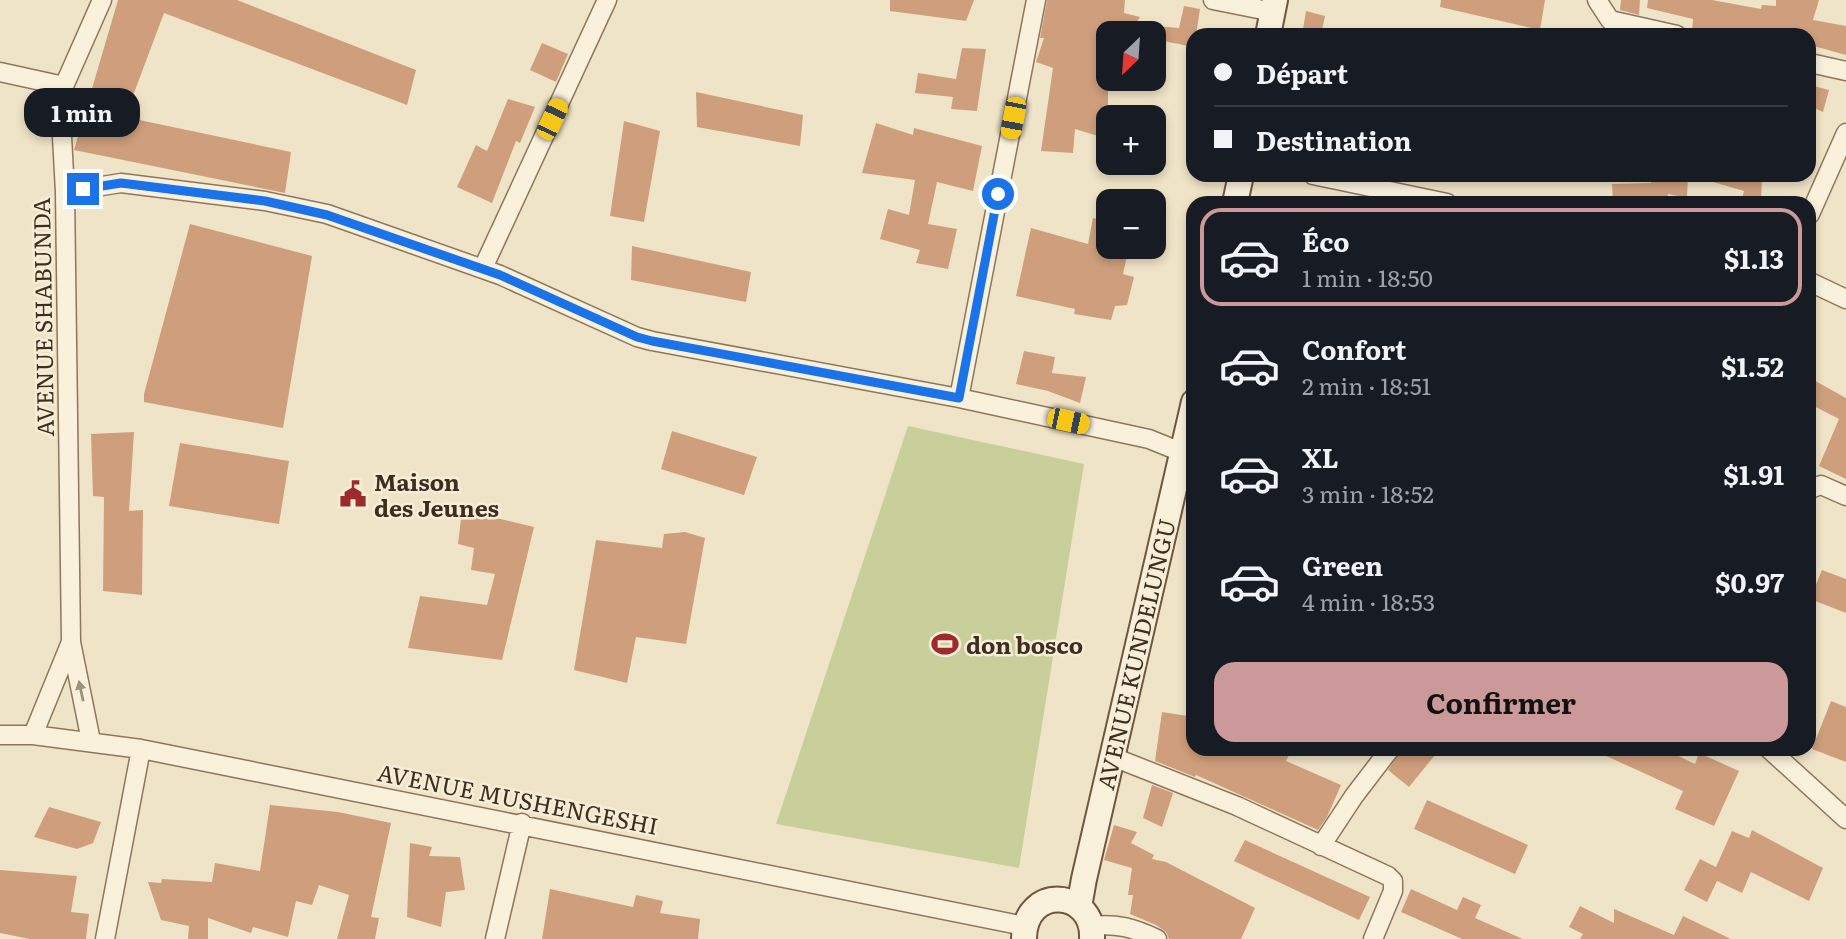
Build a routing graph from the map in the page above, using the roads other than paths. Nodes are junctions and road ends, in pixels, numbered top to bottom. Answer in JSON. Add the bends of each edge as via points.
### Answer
{"nodes":[{"id":1,"x":102,"y":0,"type":"edge"},
{"id":2,"x":607,"y":0,"type":"edge"},
{"id":3,"x":1036,"y":0,"type":"edge"},
{"id":4,"x":1213,"y":0,"type":"edge"},
{"id":5,"x":1600,"y":3,"type":"edge"},
{"id":6,"x":1272,"y":16,"type":"edge"},
{"id":7,"x":1646,"y":28,"type":"edge"},
{"id":8,"x":1816,"y":64,"type":"edge"},
{"id":9,"x":1846,"y":71,"type":"edge"},
{"id":10,"x":0,"y":72,"type":"edge"},
{"id":11,"x":64,"y":86,"type":"junction"},
{"id":12,"x":1846,"y":133,"type":"edge"},
{"id":13,"x":1346,"y":182,"type":"edge"},
{"id":14,"x":65,"y":192,"type":"junction"},
{"id":15,"x":1414,"y":196,"type":"edge"},
{"id":16,"x":1816,"y":200,"type":"edge"},
{"id":17,"x":482,"y":268,"type":"junction"},
{"id":18,"x":1816,"y":285,"type":"edge"},
{"id":19,"x":1846,"y":299,"type":"edge"},
{"id":20,"x":959,"y":398,"type":"junction"},
{"id":21,"x":1186,"y":459,"type":"edge"},
{"id":22,"x":1186,"y":464,"type":"edge"},
{"id":23,"x":1816,"y":487,"type":"edge"},
{"id":24,"x":1846,"y":496,"type":"edge"},
{"id":25,"x":71,"y":642,"type":"junction"},
{"id":26,"x":33,"y":735,"type":"junction"},
{"id":27,"x":0,"y":736,"type":"edge"},
{"id":28,"x":91,"y":741,"type":"junction"},
{"id":29,"x":141,"y":749,"type":"junction"},
{"id":30,"x":1385,"y":756,"type":"edge"},
{"id":31,"x":1777,"y":756,"type":"edge"},
{"id":32,"x":1113,"y":757,"type":"junction"},
{"id":33,"x":1846,"y":819,"type":"edge"},
{"id":34,"x":522,"y":823,"type":"junction"},
{"id":35,"x":1321,"y":846,"type":"junction"},
{"id":36,"x":1088,"y":924,"type":"edge"},
{"id":37,"x":1024,"y":932,"type":"edge"},
{"id":38,"x":105,"y":939,"type":"edge"},
{"id":39,"x":495,"y":939,"type":"edge"},
{"id":40,"x":1157,"y":939,"type":"edge"},
{"id":41,"x":1373,"y":939,"type":"edge"}],
"edges":[{"from":1,"to":11,"type":"street","name":"AVENUE SHABUNDA"},
{"from":2,"to":17,"type":"street"},
{"from":3,"to":20,"type":"street"},
{"from":4,"to":6,"type":"street"},
{"from":5,"to":7,"type":"street","via":[[1610,20]]},
{"from":8,"to":9,"type":"street"},
{"from":10,"to":11,"type":"street"},
{"from":11,"to":14,"type":"street","name":"AVENUE SHABUNDA"},
{"from":12,"to":16,"type":"street"},
{"from":13,"to":15,"type":"street"},
{"from":14,"to":17,"type":"street","via":[[121,183],[265,201],[327,215]]},
{"from":14,"to":25,"type":"street","name":"AVENUE SHABUNDA"},
{"from":17,"to":20,"type":"street","via":[[652,341]]},
{"from":18,"to":19,"type":"street"},
{"from":20,"to":21,"type":"street","via":[[1149,439]]},
{"from":22,"to":32,"type":"street","name":"AVENUE KUNDELUNGU"},
{"from":23,"to":24,"type":"street"},
{"from":25,"to":26,"type":"street"},
{"from":28,"to":25,"type":"street","one_way":true},
{"from":26,"to":27,"type":"street","name":"AVENUE MUSHENGESHI"},
{"from":26,"to":28,"type":"street","name":"AVENUE MUSHENGESHI"},
{"from":28,"to":29,"type":"street","name":"AVENUE MUSHENGESHI"},
{"from":29,"to":34,"type":"street","name":"AVENUE MUSHENGESHI"},
{"from":29,"to":38,"type":"street"},
{"from":30,"to":35,"type":"street"},
{"from":31,"to":33,"type":"street"},
{"from":32,"to":35,"type":"street","via":[[1237,806]]},
{"from":32,"to":36,"type":"street","name":"AVENUE KUNDELUNGU","via":[[1084,879]]},
{"from":34,"to":37,"type":"street","name":"AVENUE MUSHENGESHI"},
{"from":34,"to":39,"type":"street"},
{"from":35,"to":41,"type":"street","via":[[1393,881]]},
{"from":36,"to":37,"type":"street","via":[[1067,901],[1053,900],[1030,913]]},
{"from":36,"to":40,"type":"street","via":[[1130,927]]}]}
